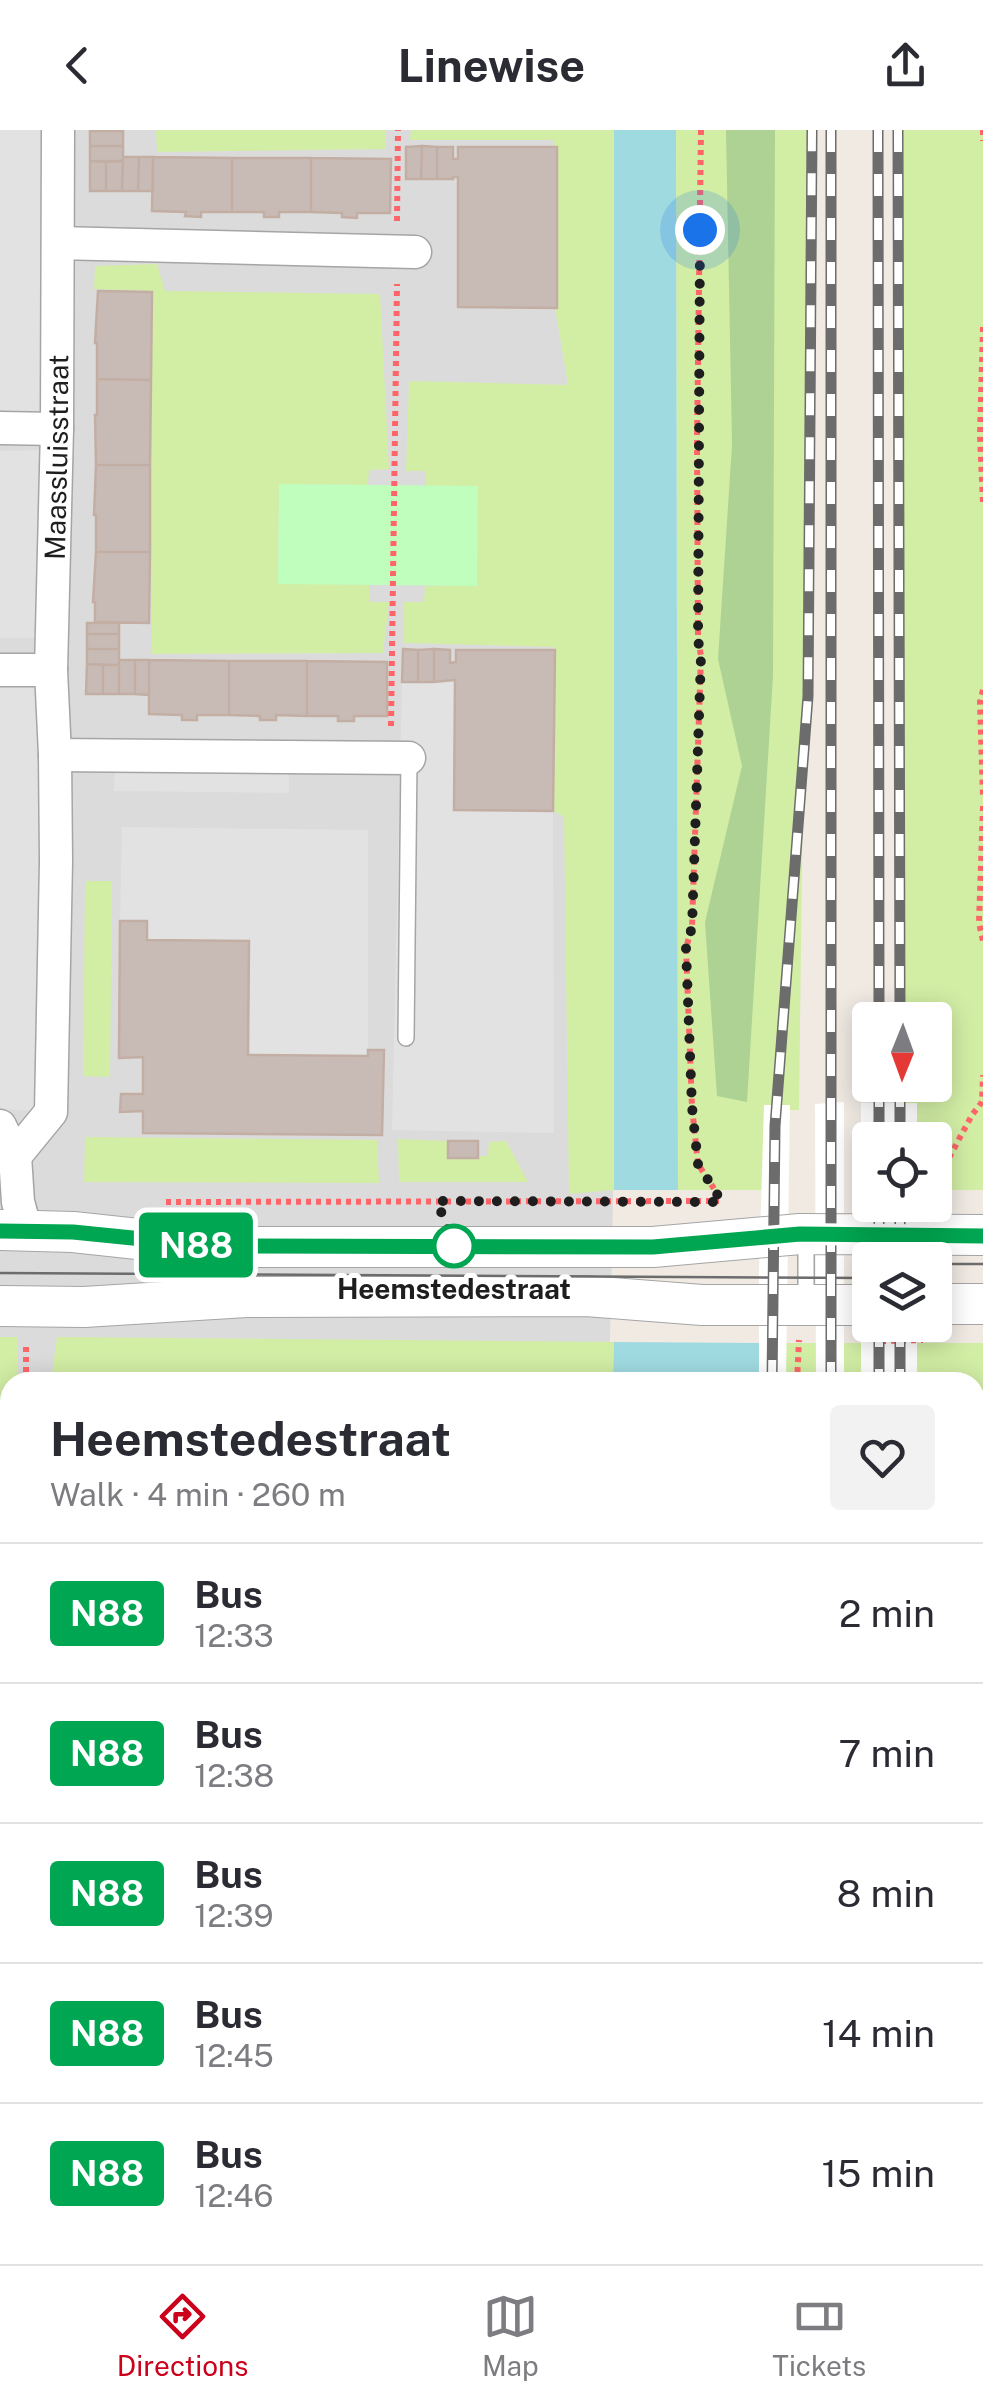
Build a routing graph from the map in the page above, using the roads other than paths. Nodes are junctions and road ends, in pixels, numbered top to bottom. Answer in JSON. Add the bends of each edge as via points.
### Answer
{"nodes":[{"id":1,"x":58,"y":130,"type":"edge"},
{"id":2,"x":58,"y":244,"type":"junction"},
{"id":3,"x":406,"y":252,"type":"road end"},
{"id":4,"x":0,"y":428,"type":"edge"},
{"id":5,"x":57,"y":428,"type":"junction"},
{"id":6,"x":0,"y":670,"type":"edge"},
{"id":7,"x":51,"y":670,"type":"junction"},
{"id":8,"x":55,"y":756,"type":"junction"},
{"id":9,"x":399,"y":758,"type":"joint"},
{"id":10,"x":406,"y":1038,"type":"dead end"},
{"id":11,"x":0,"y":1126,"type":"edge"},
{"id":12,"x":16,"y":1156,"type":"junction"},
{"id":13,"x":453,"y":1228,"type":"dead end"},
{"id":14,"x":13,"y":1231,"type":"edge"},
{"id":15,"x":576,"y":1232,"type":"dead end"},
{"id":16,"x":803,"y":1234,"type":"junction"},
{"id":17,"x":983,"y":1236,"type":"edge"},
{"id":18,"x":412,"y":1247,"type":"junction"},
{"id":19,"x":622,"y":1247,"type":"junction"},
{"id":20,"x":852,"y":1304,"type":"edge"},
{"id":21,"x":952,"y":1304,"type":"edge"},
{"id":22,"x":983,"y":1304,"type":"edge"},
{"id":23,"x":802,"y":1305,"type":"junction"},
{"id":24,"x":13,"y":1320,"type":"edge"}],
"edges":[{"from":1,"to":2,"type":"street","name":"Maassluisstraat"},
{"from":2,"to":3,"type":"street"},
{"from":2,"to":5,"type":"street","name":"Maassluisstraat"},
{"from":4,"to":5,"type":"street"},
{"from":5,"to":7,"type":"street","name":"Maassluisstraat"},
{"from":6,"to":7,"type":"street"},
{"from":7,"to":8,"type":"street","name":"Maassluisstraat"},
{"from":8,"to":9,"type":"street"},
{"from":8,"to":12,"type":"street","name":"Maassluisstraat","via":[[50,1112]]},
{"from":9,"to":10,"type":"lane"},
{"from":11,"to":12,"type":"street"},
{"from":12,"to":14,"type":"street"},
{"from":13,"to":18,"type":"lane"},
{"from":14,"to":18,"type":"street","via":[[212,1246]]},
{"from":15,"to":19,"type":"lane"},
{"from":16,"to":17,"type":"street"},
{"from":16,"to":19,"type":"street"},
{"from":16,"to":23,"type":"lane"},
{"from":18,"to":19,"type":"street"},
{"from":20,"to":23,"type":"street"},
{"from":21,"to":22,"type":"street"},
{"from":23,"to":24,"type":"street","via":[[586,1296],[266,1296],[84,1307]]}]}
